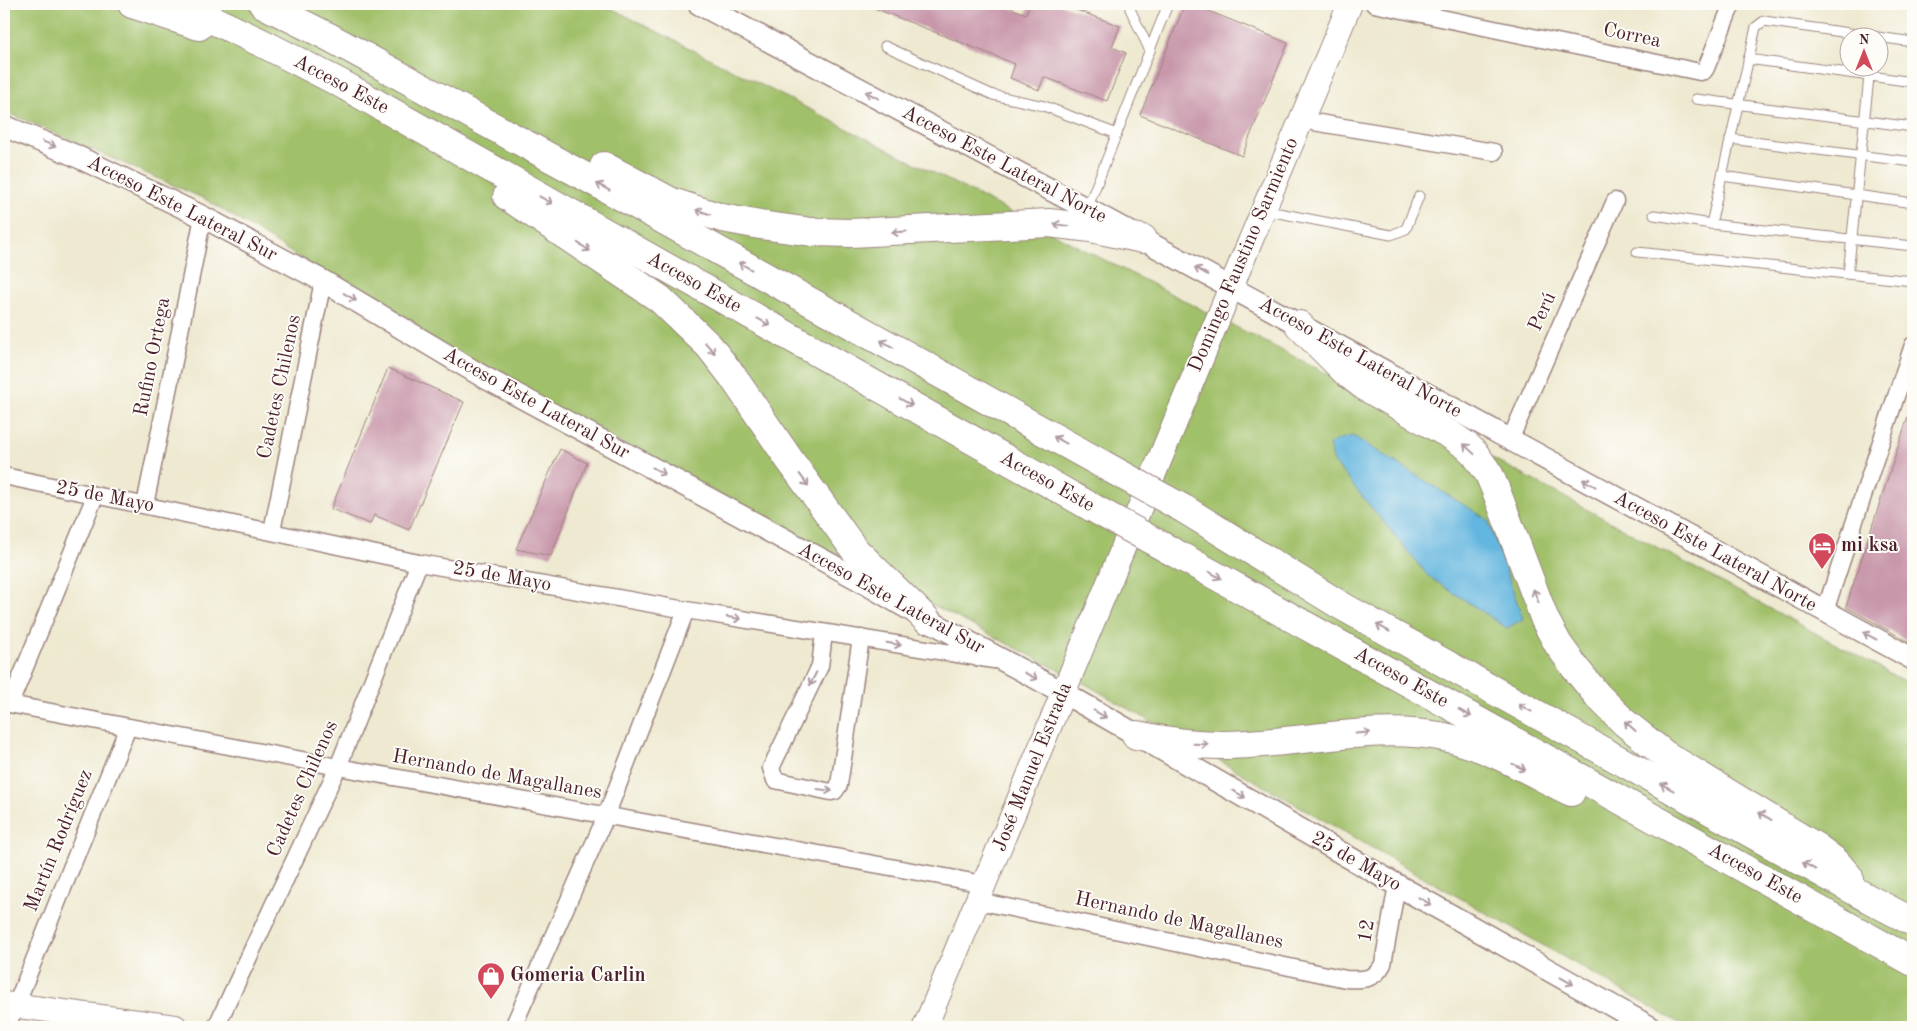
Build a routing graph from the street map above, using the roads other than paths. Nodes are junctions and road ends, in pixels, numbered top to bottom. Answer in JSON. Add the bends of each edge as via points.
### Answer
{"nodes":[{"id":1,"x":132,"y":4,"type":"edge"},
{"id":2,"x":179,"y":4,"type":"edge"},
{"id":3,"x":263,"y":4,"type":"edge"},
{"id":4,"x":699,"y":4,"type":"edge"},
{"id":5,"x":1130,"y":4,"type":"edge"},
{"id":6,"x":1168,"y":4,"type":"edge"},
{"id":7,"x":1350,"y":4,"type":"edge"},
{"id":8,"x":1374,"y":4,"type":"edge"},
{"id":9,"x":1732,"y":4,"type":"edge"},
{"id":10,"x":1840,"y":32,"type":"edge"},
{"id":11,"x":329,"y":37,"type":"junction"},
{"id":12,"x":1890,"y":39,"type":"edge"},
{"id":13,"x":1913,"y":42,"type":"edge"},
{"id":14,"x":264,"y":44,"type":"junction"},
{"id":15,"x":885,"y":46,"type":"dead end"},
{"id":16,"x":1150,"y":51,"type":"junction"},
{"id":17,"x":1748,"y":59,"type":"junction"},
{"id":18,"x":1840,"y":69,"type":"edge"},
{"id":19,"x":1890,"y":77,"type":"edge"},
{"id":20,"x":1868,"y":78,"type":"edge"},
{"id":21,"x":1913,"y":82,"type":"edge"},
{"id":22,"x":340,"y":83,"type":"junction"},
{"id":23,"x":1696,"y":99,"type":"dead end"},
{"id":24,"x":1738,"y":105,"type":"junction"},
{"id":25,"x":1301,"y":120,"type":"junction"},
{"id":26,"x":1864,"y":121,"type":"junction"},
{"id":27,"x":4,"y":126,"type":"edge"},
{"id":28,"x":1913,"y":127,"type":"edge"},
{"id":29,"x":1117,"y":134,"type":"junction"},
{"id":30,"x":1730,"y":139,"type":"junction"},
{"id":31,"x":1494,"y":152,"type":"dead end"},
{"id":32,"x":1861,"y":156,"type":"junction"},
{"id":33,"x":1913,"y":162,"type":"edge"},
{"id":34,"x":1722,"y":176,"type":"junction"},
{"id":35,"x":1856,"y":195,"type":"junction"},
{"id":36,"x":1419,"y":196,"type":"dead end"},
{"id":37,"x":1615,"y":201,"type":"dead end"},
{"id":38,"x":1913,"y":203,"type":"edge"},
{"id":39,"x":1087,"y":209,"type":"junction"},
{"id":40,"x":1263,"y":210,"type":"junction"},
{"id":41,"x":1654,"y":215,"type":"dead end"},
{"id":42,"x":203,"y":217,"type":"junction"},
{"id":43,"x":1711,"y":224,"type":"junction"},
{"id":44,"x":1143,"y":239,"type":"junction"},
{"id":45,"x":1852,"y":239,"type":"junction"},
{"id":46,"x":1913,"y":246,"type":"edge"},
{"id":47,"x":1637,"y":252,"type":"dead end"},
{"id":48,"x":1848,"y":274,"type":"junction"},
{"id":49,"x":323,"y":281,"type":"junction"},
{"id":50,"x":1913,"y":281,"type":"edge"},
{"id":51,"x":1231,"y":287,"type":"junction"},
{"id":52,"x":1299,"y":324,"type":"junction"},
{"id":53,"x":1913,"y":345,"type":"edge"},
{"id":54,"x":1510,"y":440,"type":"junction"},
{"id":55,"x":4,"y":476,"type":"edge"},
{"id":56,"x":95,"y":496,"type":"junction"},
{"id":57,"x":145,"y":505,"type":"junction"},
{"id":58,"x":1139,"y":507,"type":"joint"},
{"id":59,"x":272,"y":531,"type":"junction"},
{"id":60,"x":419,"y":563,"type":"junction"},
{"id":61,"x":686,"y":610,"type":"junction"},
{"id":62,"x":1825,"y":612,"type":"junction"},
{"id":63,"x":926,"y":619,"type":"junction"},
{"id":64,"x":824,"y":632,"type":"junction"},
{"id":65,"x":861,"y":638,"type":"junction"},
{"id":66,"x":1913,"y":659,"type":"edge"},
{"id":67,"x":1003,"y":661,"type":"junction"},
{"id":68,"x":1064,"y":693,"type":"junction"},
{"id":69,"x":7,"y":704,"type":"edge"},
{"id":70,"x":128,"y":727,"type":"junction"},
{"id":71,"x":1136,"y":735,"type":"junction"},
{"id":72,"x":338,"y":767,"type":"junction"},
{"id":73,"x":606,"y":816,"type":"junction"},
{"id":74,"x":1397,"y":885,"type":"junction"},
{"id":75,"x":981,"y":892,"type":"junction"},
{"id":76,"x":1871,"y":900,"type":"junction"},
{"id":77,"x":1913,"y":922,"type":"edge"},
{"id":78,"x":1880,"y":944,"type":"junction"},
{"id":79,"x":1913,"y":962,"type":"edge"},
{"id":80,"x":1370,"y":978,"type":"joint"},
{"id":81,"x":10,"y":1004,"type":"edge"},
{"id":82,"x":7,"y":1027,"type":"edge"},
{"id":83,"x":175,"y":1027,"type":"edge"},
{"id":84,"x":216,"y":1027,"type":"edge"},
{"id":85,"x":513,"y":1027,"type":"edge"},
{"id":86,"x":925,"y":1027,"type":"edge"},
{"id":87,"x":1650,"y":1027,"type":"edge"}],
"edges":[{"from":1,"to":14,"type":"highway"},
{"from":2,"to":14,"type":"highway","name":"Acceso Este"},
{"from":3,"to":11,"type":"highway","name":"Acceso Este"},
{"from":39,"to":4,"type":"street","name":"Acceso Este Lateral Norte","one_way":true},
{"from":5,"to":16,"type":"lane"},
{"from":6,"to":16,"type":"lane"},
{"from":7,"to":25,"type":"main road","name":"Domingo Faustino Sarmiento"},
{"from":8,"to":9,"type":"street","name":"Correa","via":[[1700,72],[1704,71]]},
{"from":10,"to":17,"type":"lane","via":[[1764,21],[1756,27]]},
{"from":44,"to":11,"type":"highway","one_way":true,"via":[[1049,223],[850,233],[812,232],[722,218],[672,202],[469,95]]},
{"from":76,"to":11,"type":"highway","name":"Acceso Este","one_way":true,"bridge":true,"via":[[1340,605],[1184,509]]},
{"from":12,"to":13,"type":"lane"},
{"from":14,"to":22,"type":"highway","name":"Acceso Este"},
{"from":15,"to":29,"type":"lane","via":[[992,95],[1044,106]]},
{"from":16,"to":29,"type":"lane"},
{"from":17,"to":18,"type":"lane"},
{"from":17,"to":24,"type":"lane"},
{"from":19,"to":21,"type":"lane"},
{"from":20,"to":26,"type":"lane"},
{"from":22,"to":63,"type":"highway","one_way":true,"via":[[638,283],[678,315],[709,346],[733,377],[854,549]]},
{"from":22,"to":78,"type":"highway","name":"Acceso Este","one_way":true,"bridge":true,"via":[[1172,552]]},
{"from":23,"to":24,"type":"lane"},
{"from":24,"to":26,"type":"lane"},
{"from":24,"to":30,"type":"lane"},
{"from":25,"to":31,"type":"street"},
{"from":25,"to":40,"type":"main road","name":"Domingo Faustino Sarmiento"},
{"from":26,"to":28,"type":"lane"},
{"from":26,"to":32,"type":"lane"},
{"from":27,"to":42,"type":"street","name":"Acceso Este Lateral Sur","one_way":true,"via":[[74,155]]},
{"from":29,"to":39,"type":"lane"},
{"from":30,"to":32,"type":"lane"},
{"from":30,"to":34,"type":"lane"},
{"from":32,"to":33,"type":"lane"},
{"from":32,"to":35,"type":"lane"},
{"from":34,"to":35,"type":"lane"},
{"from":34,"to":43,"type":"lane"},
{"from":35,"to":38,"type":"lane"},
{"from":35,"to":45,"type":"lane"},
{"from":36,"to":40,"type":"lane","via":[[1406,229],[1391,235]]},
{"from":37,"to":54,"type":"street","name":"Perú"},
{"from":39,"to":44,"type":"street","name":"Acceso Este Lateral Norte"},
{"from":40,"to":51,"type":"main road","name":"Domingo Faustino Sarmiento"},
{"from":41,"to":43,"type":"lane"},
{"from":42,"to":49,"type":"street","name":"Acceso Este Lateral Sur"},
{"from":42,"to":57,"type":"street","name":"Rufino Ortega"},
{"from":43,"to":45,"type":"lane"},
{"from":51,"to":44,"type":"street","name":"Acceso Este Lateral Norte","one_way":true},
{"from":45,"to":46,"type":"lane"},
{"from":45,"to":48,"type":"lane"},
{"from":47,"to":48,"type":"lane"},
{"from":48,"to":50,"type":"lane"},
{"from":49,"to":59,"type":"street","name":"Cadetes Chilenos"},
{"from":49,"to":63,"type":"street","name":"Acceso Este Lateral Sur","one_way":true,"via":[[482,376]]},
{"from":51,"to":52,"type":"street","name":"Acceso Este Lateral Norte"},
{"from":51,"to":58,"type":"main road","name":"Domingo Faustino Sarmiento"},
{"from":52,"to":54,"type":"street","name":"Acceso Este Lateral Norte"},
{"from":76,"to":52,"type":"highway","one_way":true,"via":[[1836,862],[1816,847],[1664,754],[1598,696],[1558,644],[1545,620],[1489,474],[1474,454],[1452,436],[1347,374]]},
{"from":53,"to":62,"type":"street"},
{"from":62,"to":54,"type":"street","name":"Acceso Este Lateral Norte","one_way":true},
{"from":55,"to":56,"type":"street","name":"25 de Mayo"},
{"from":56,"to":57,"type":"street","name":"25 de Mayo"},
{"from":56,"to":69,"type":"street"},
{"from":57,"to":59,"type":"street","name":"25 de Mayo"},
{"from":58,"to":68,"type":"main road","name":"José Manuel Estrada"},
{"from":59,"to":60,"type":"street","name":"25 de Mayo"},
{"from":60,"to":61,"type":"street","name":"25 de Mayo"},
{"from":60,"to":72,"type":"street","name":"Cadetes Chilenos"},
{"from":61,"to":64,"type":"street","name":"25 de Mayo","one_way":true},
{"from":61,"to":73,"type":"street"},
{"from":66,"to":62,"type":"street","name":"Acceso Este Lateral Norte","one_way":true},
{"from":63,"to":67,"type":"street","name":"Acceso Este Lateral Sur"},
{"from":64,"to":65,"type":"street","name":"25 de Mayo"},
{"from":64,"to":65,"type":"street","one_way":true,"via":[[820,666],[770,768],[775,780],[831,792],[839,785]]},
{"from":65,"to":67,"type":"street","name":"25 de Mayo","one_way":true},
{"from":67,"to":68,"type":"street","name":"Acceso Este Lateral Sur","one_way":true},
{"from":68,"to":71,"type":"street","name":"25 de Mayo","one_way":true},
{"from":68,"to":75,"type":"main road","name":"José Manuel Estrada"},
{"from":69,"to":70,"type":"street","name":"Hernando de Magallanes"},
{"from":70,"to":72,"type":"street","name":"Hernando de Magallanes"},
{"from":70,"to":81,"type":"street","name":"Martín Rodríguez"},
{"from":71,"to":74,"type":"street","name":"25 de Mayo","one_way":true},
{"from":71,"to":78,"type":"highway","one_way":true,"via":[[1222,745],[1371,733],[1449,738],[1480,748],[1803,911]]},
{"from":72,"to":73,"type":"street","name":"Hernando de Magallanes"},
{"from":72,"to":84,"type":"street","name":"Cadetes Chilenos"},
{"from":73,"to":75,"type":"street","name":"Hernando de Magallanes"},
{"from":73,"to":85,"type":"street"},
{"from":74,"to":80,"type":"street","name":"12","via":[[1383,964],[1379,973]]},
{"from":74,"to":87,"type":"street","name":"25 de Mayo","one_way":true},
{"from":75,"to":80,"type":"street","name":"Hernando de Magallanes","via":[[1346,979]]},
{"from":75,"to":86,"type":"main road","name":"José Manuel Estrada"},
{"from":76,"to":77,"type":"highway","name":"Acceso Este"},
{"from":78,"to":79,"type":"highway","name":"Acceso Este"},
{"from":81,"to":82,"type":"street","name":"Martín Rodríguez"},
{"from":81,"to":83,"type":"main road"}]}
